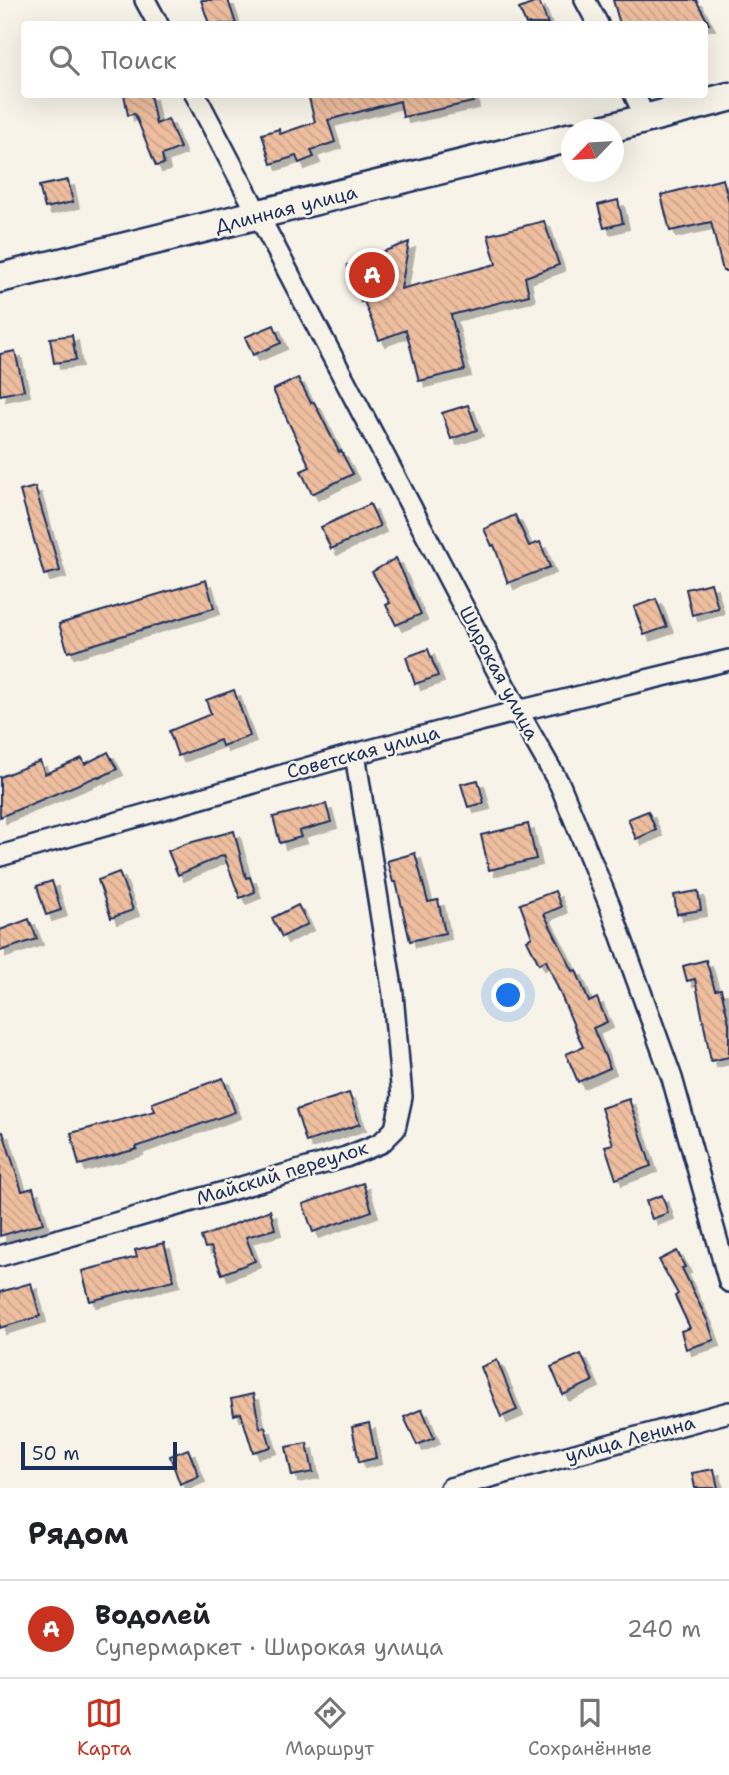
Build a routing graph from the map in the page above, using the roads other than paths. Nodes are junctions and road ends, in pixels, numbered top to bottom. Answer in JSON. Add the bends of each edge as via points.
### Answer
{"nodes":[{"id":1,"x":145,"y":0,"type":"edge"},
{"id":2,"x":585,"y":0,"type":"edge"},
{"id":3,"x":156,"y":21,"type":"edge"},
{"id":4,"x":596,"y":21,"type":"edge"},
{"id":5,"x":729,"y":97,"type":"edge"},
{"id":6,"x":197,"y":98,"type":"edge"},
{"id":7,"x":640,"y":106,"type":"edge"},
{"id":8,"x":619,"y":119,"type":"edge"},
{"id":9,"x":561,"y":140,"type":"edge"},
{"id":10,"x":260,"y":215,"type":"junction"},
{"id":11,"x":0,"y":278,"type":"edge"},
{"id":12,"x":729,"y":660,"type":"edge"},
{"id":13,"x":518,"y":711,"type":"junction"},
{"id":14,"x":355,"y":754,"type":"junction"},
{"id":15,"x":0,"y":856,"type":"edge"},
{"id":16,"x":0,"y":1256,"type":"edge"},
{"id":17,"x":729,"y":1282,"type":"edge"},
{"id":18,"x":729,"y":1412,"type":"edge"},
{"id":19,"x":450,"y":1488,"type":"edge"}],
"edges":[{"from":1,"to":3,"type":"street"},
{"from":2,"to":4,"type":"street"},
{"from":5,"to":7,"type":"main road"},
{"from":6,"to":10,"type":"street","name":"Широкая улица"},
{"from":7,"to":8,"type":"main road"},
{"from":9,"to":10,"type":"main road","name":"Длинная улица"},
{"from":10,"to":11,"type":"main road","name":"Длинная улица"},
{"from":10,"to":13,"type":"street","name":"Широкая улица"},
{"from":12,"to":13,"type":"street","name":"Советская улица"},
{"from":13,"to":14,"type":"street","name":"Советская улица"},
{"from":13,"to":17,"type":"street","name":"Широкая улица","via":[[560,785],[610,906],[672,1078]]},
{"from":14,"to":15,"type":"street","name":"Советская улица"},
{"from":14,"to":16,"type":"street","name":"Майский переулок","via":[[393,994],[402,1097],[395,1129],[381,1143],[346,1157]]},
{"from":18,"to":19,"type":"street","name":"улица Ленина"}]}
